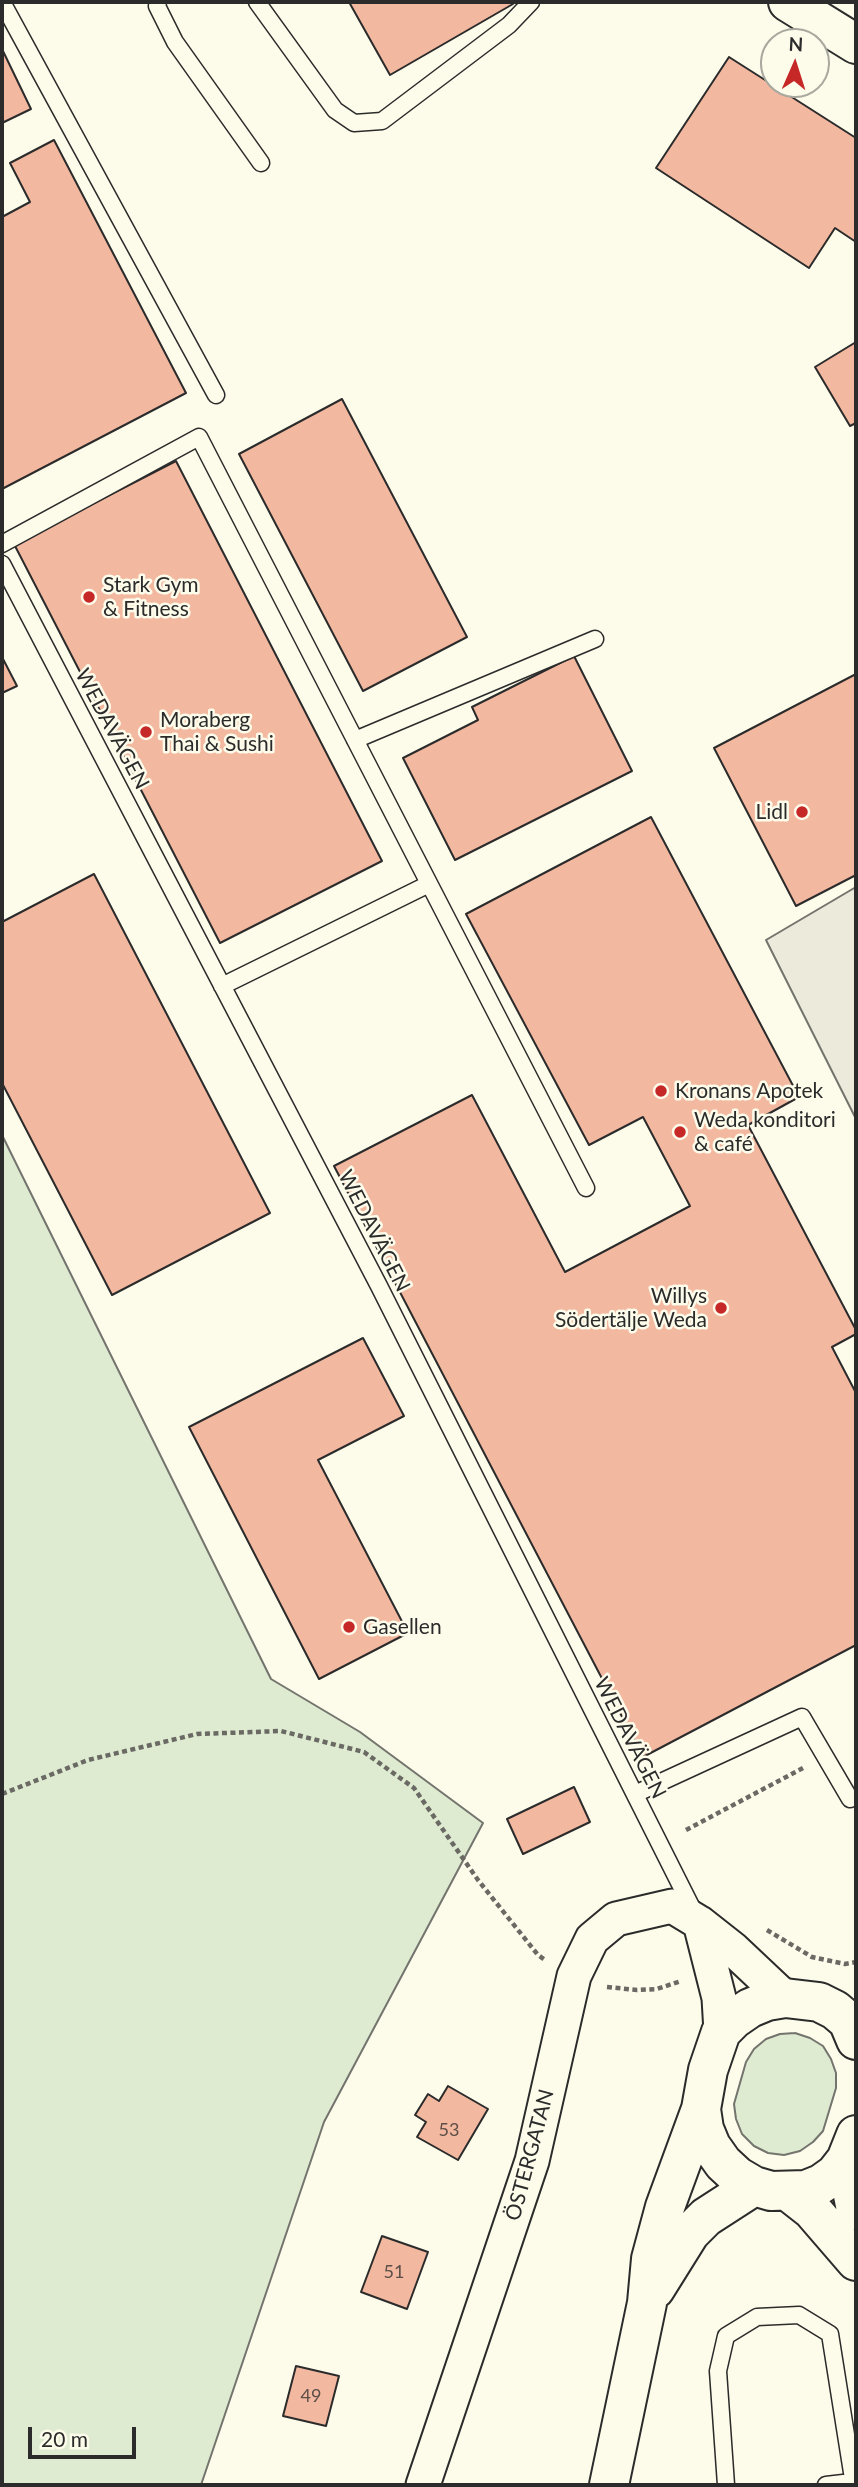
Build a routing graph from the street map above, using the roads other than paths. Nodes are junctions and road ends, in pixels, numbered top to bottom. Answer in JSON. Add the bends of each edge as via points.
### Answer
{"nodes":[{"id":1,"x":2,"y":2,"type":"edge"},
{"id":2,"x":158,"y":2,"type":"edge"},
{"id":3,"x":257,"y":2,"type":"edge"},
{"id":4,"x":531,"y":2,"type":"edge"},
{"id":5,"x":788,"y":2,"type":"edge"},
{"id":6,"x":856,"y":44,"type":"edge"},
{"id":7,"x":261,"y":163,"type":"dead end"},
{"id":8,"x":216,"y":395,"type":"dead end"},
{"id":9,"x":2,"y":544,"type":"edge"},
{"id":10,"x":2,"y":564,"type":"edge"},
{"id":11,"x":595,"y":639,"type":"dead end"},
{"id":12,"x":355,"y":740,"type":"junction"},
{"id":13,"x":429,"y":884,"type":"junction"},
{"id":14,"x":222,"y":986,"type":"junction"},
{"id":15,"x":586,"y":1188,"type":"dead end"},
{"id":16,"x":635,"y":1794,"type":"junction"},
{"id":17,"x":850,"y":1799,"type":"dead end"},
{"id":18,"x":699,"y":1923,"type":"junction"},
{"id":19,"x":785,"y":1998,"type":"junction"},
{"id":20,"x":849,"y":2018,"type":"edge"},
{"id":21,"x":721,"y":2032,"type":"junction"},
{"id":22,"x":701,"y":2109,"type":"junction"},
{"id":23,"x":851,"y":2147,"type":"edge"},
{"id":24,"x":771,"y":2189,"type":"junction"},
{"id":25,"x":856,"y":2210,"type":"edge"},
{"id":26,"x":856,"y":2261,"type":"edge"},
{"id":27,"x":647,"y":2303,"type":"junction"},
{"id":28,"x":853,"y":2483,"type":"edge"},
{"id":29,"x":424,"y":2485,"type":"edge"},
{"id":30,"x":608,"y":2485,"type":"edge"},
{"id":31,"x":726,"y":2485,"type":"edge"},
{"id":32,"x":826,"y":2485,"type":"edge"}],
"edges":[{"from":1,"to":8,"type":"lane"},
{"from":2,"to":7,"type":"lane","via":[[175,42]]},
{"from":3,"to":4,"type":"lane","via":[[335,110],[354,123],[382,121],[509,25]]},
{"from":5,"to":6,"type":"main road"},
{"from":9,"to":12,"type":"lane","via":[[199,437]]},
{"from":10,"to":14,"type":"lane","name":"WEDAVÄGEN"},
{"from":11,"to":12,"type":"lane"},
{"from":12,"to":13,"type":"lane"},
{"from":13,"to":14,"type":"lane"},
{"from":13,"to":15,"type":"lane"},
{"from":14,"to":16,"type":"lane","name":"WEDAVÄGEN"},
{"from":16,"to":17,"type":"lane","via":[[802,1717]]},
{"from":16,"to":18,"type":"lane","name":"WEDAVÄGEN"},
{"from":18,"to":19,"type":"street","name":"ÖSTERGATAN"},
{"from":18,"to":21,"type":"street","via":[[719,1998]]},
{"from":18,"to":29,"type":"street","name":"ÖSTERGATAN","via":[[672,1906],[615,1919],[592,1939],[574,1976],[532,2161]]},
{"from":19,"to":20,"type":"main road","via":[[819,2003]]},
{"from":19,"to":21,"type":"main road","via":[[750,2008]]},
{"from":21,"to":22,"type":"main road"},
{"from":22,"to":24,"type":"main road","via":[[711,2147],[723,2163],[737,2176]]},
{"from":22,"to":27,"type":"main road","via":[[665,2207],[651,2259]]},
{"from":23,"to":24,"type":"main road","via":[[835,2174],[821,2184],[806,2190]]},
{"from":23,"to":25,"type":"main road"},
{"from":24,"to":26,"type":"main road","via":[[812,2210]]},
{"from":24,"to":27,"type":"main road","via":[[706,2217],[690,2233]]},
{"from":27,"to":30,"type":"main road"},
{"from":28,"to":31,"type":"lane","via":[[830,2334],[799,2315],[757,2317],[726,2336],[718,2371]]},
{"from":28,"to":32,"type":"lane"}]}
